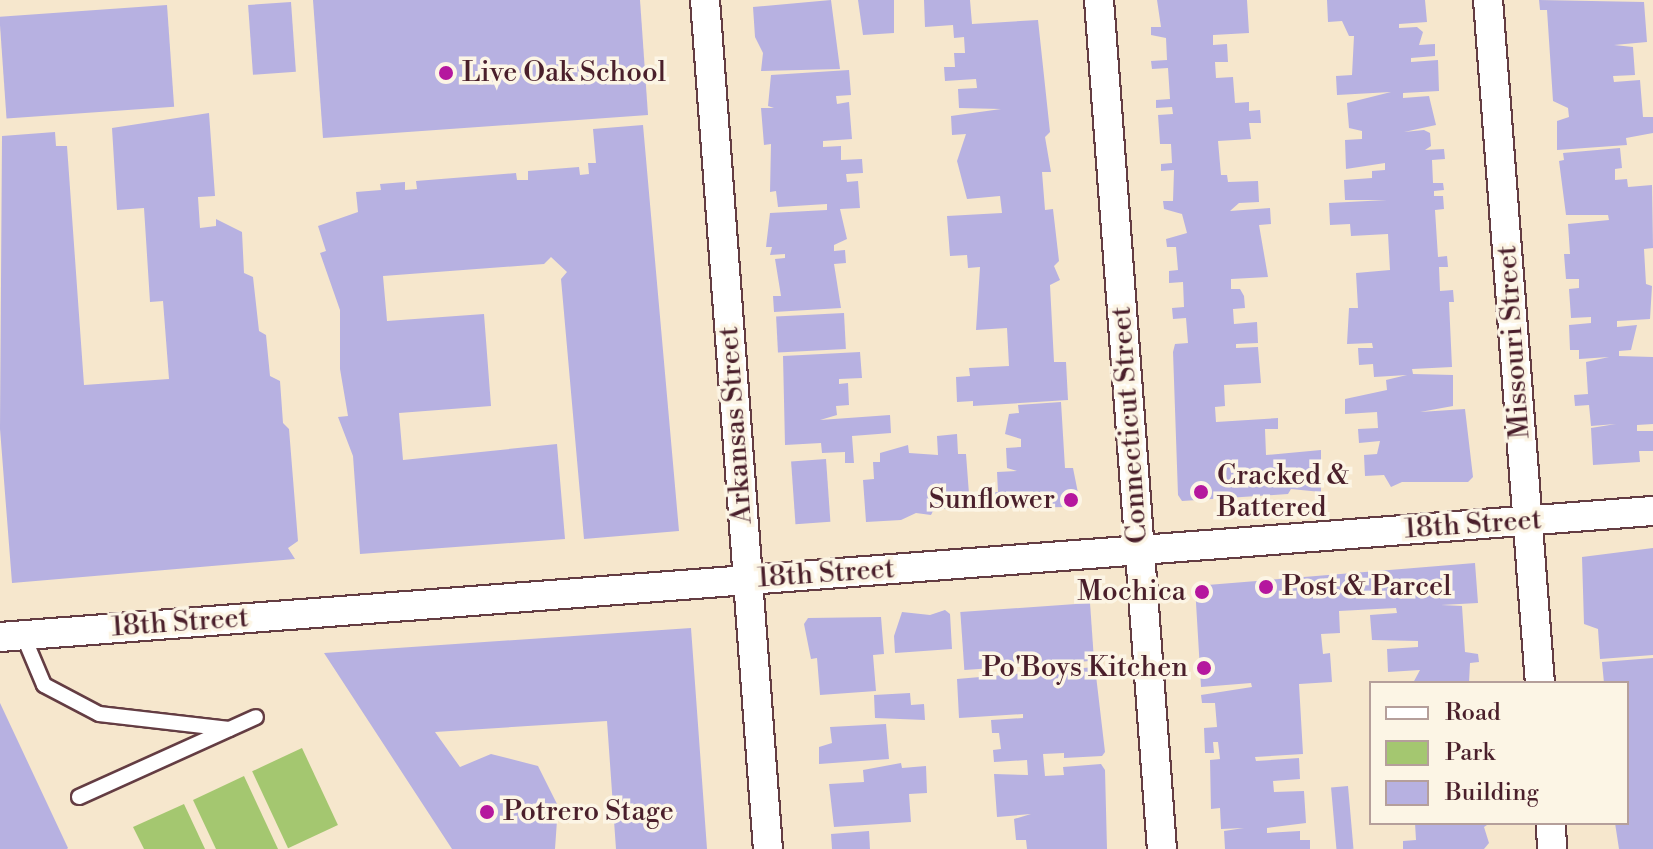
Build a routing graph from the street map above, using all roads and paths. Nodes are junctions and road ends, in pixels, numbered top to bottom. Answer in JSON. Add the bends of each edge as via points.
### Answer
{"nodes":[{"id":1,"x":705,"y":0,"type":"edge"},
{"id":2,"x":1099,"y":0,"type":"edge"},
{"id":3,"x":1488,"y":0,"type":"edge"},
{"id":4,"x":1653,"y":511,"type":"edge"},
{"id":5,"x":1528,"y":520,"type":"junction"},
{"id":6,"x":1139,"y":550,"type":"junction"},
{"id":7,"x":748,"y":580,"type":"junction"},
{"id":8,"x":12,"y":636,"type":"edge"},
{"id":9,"x":1540,"y":681,"type":"edge"},
{"id":10,"x":256,"y":717,"type":"dead end"},
{"id":11,"x":229,"y":729,"type":"junction"},
{"id":12,"x":79,"y":797,"type":"dead end"},
{"id":13,"x":1551,"y":825,"type":"edge"},
{"id":14,"x":768,"y":849,"type":"edge"},
{"id":15,"x":1162,"y":849,"type":"edge"},
{"id":16,"x":1552,"y":849,"type":"edge"}],
"edges":[{"from":1,"to":7,"type":"street","name":"Arkansas Street"},
{"from":2,"to":6,"type":"street","name":"Connecticut Street"},
{"from":3,"to":5,"type":"street","name":"Missouri Street"},
{"from":4,"to":5,"type":"street","name":"18th Street"},
{"from":5,"to":6,"type":"street","name":"18th Street"},
{"from":5,"to":9,"type":"street","name":"Missouri Street"},
{"from":6,"to":7,"type":"street","name":"18th Street"},
{"from":6,"to":15,"type":"street","name":"Connecticut Street"},
{"from":7,"to":8,"type":"street","name":"18th Street"},
{"from":7,"to":14,"type":"street","name":"Arkansas Street"},
{"from":8,"to":11,"type":"lane","via":[[44,685],[99,714]]},
{"from":10,"to":11,"type":"lane"},
{"from":11,"to":12,"type":"lane"},
{"from":13,"to":16,"type":"street"}]}
